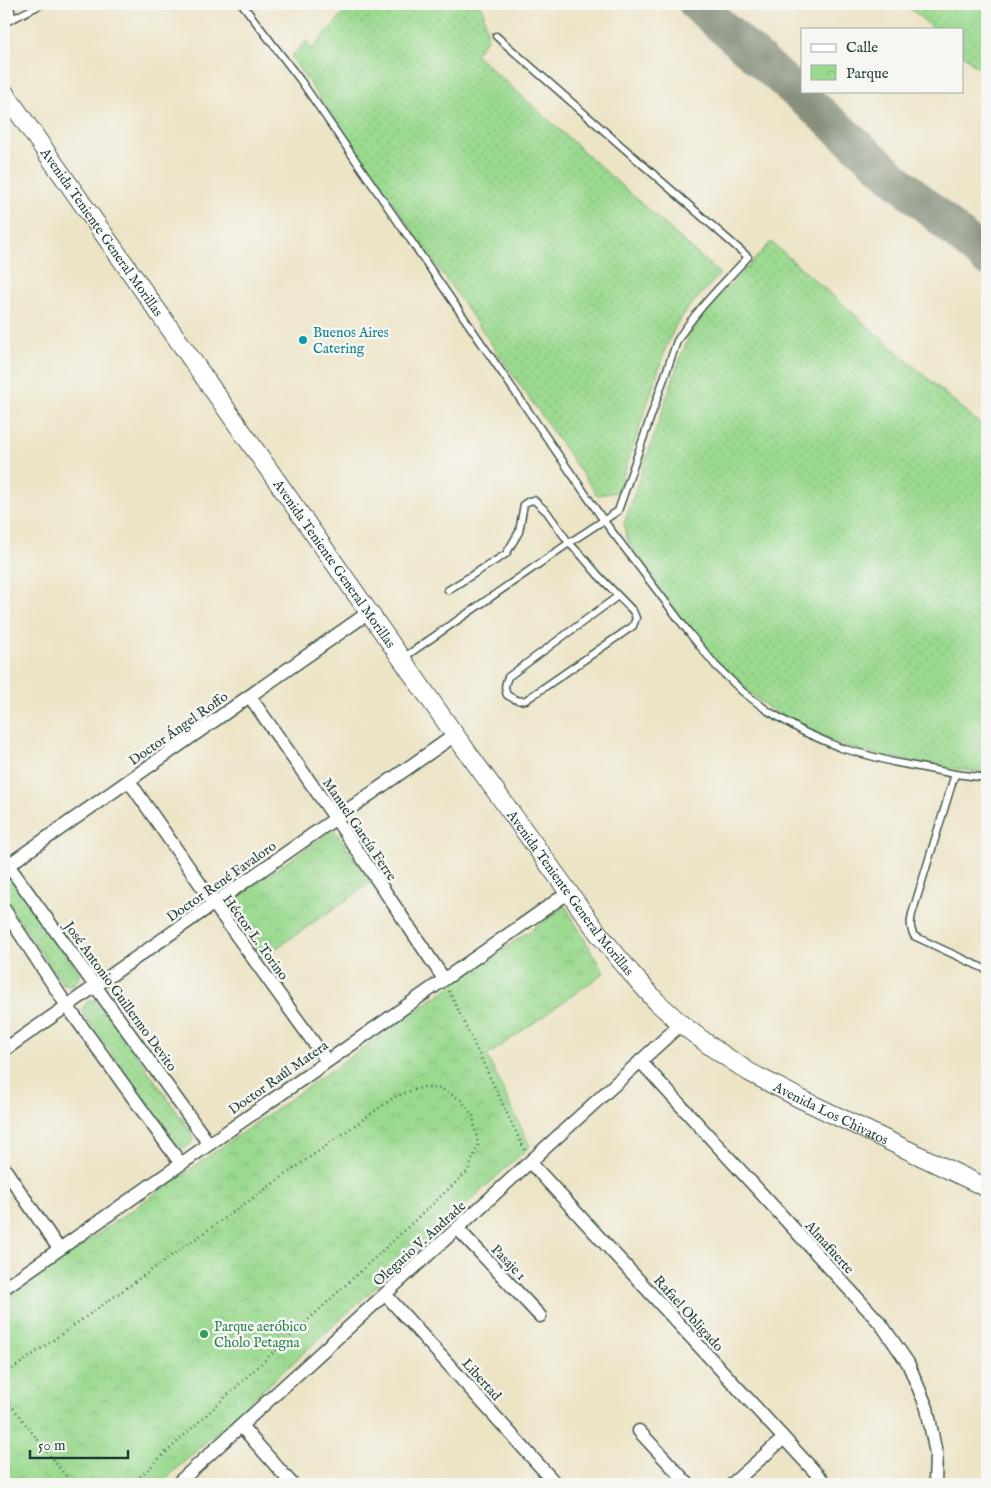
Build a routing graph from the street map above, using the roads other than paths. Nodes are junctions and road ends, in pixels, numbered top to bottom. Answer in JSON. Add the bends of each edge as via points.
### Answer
{"nodes":[{"id":1,"x":10,"y":4,"type":"edge"},
{"id":2,"x":42,"y":4,"type":"edge"},
{"id":3,"x":242,"y":4,"type":"edge"},
{"id":4,"x":12,"y":19,"type":"junction"},
{"id":5,"x":4,"y":23,"type":"edge"},
{"id":6,"x":496,"y":36,"type":"dead end"},
{"id":7,"x":4,"y":92,"type":"edge"},
{"id":8,"x":604,"y":521,"type":"junction"},
{"id":9,"x":569,"y":543,"type":"junction"},
{"id":10,"x":448,"y":590,"type":"dead end"},
{"id":11,"x":618,"y":596,"type":"junction"},
{"id":12,"x":368,"y":613,"type":"junction"},
{"id":13,"x":401,"y":659,"type":"junction"},
{"id":14,"x":250,"y":696,"type":"junction"},
{"id":15,"x":455,"y":736,"type":"junction"},
{"id":16,"x":956,"y":774,"type":"junction"},
{"id":17,"x":987,"y":778,"type":"edge"},
{"id":18,"x":129,"y":781,"type":"junction"},
{"id":19,"x":336,"y":819,"type":"junction"},
{"id":20,"x":6,"y":866,"type":"edge"},
{"id":21,"x":569,"y":892,"type":"junction"},
{"id":22,"x":214,"y":904,"type":"junction"},
{"id":23,"x":4,"y":909,"type":"edge"},
{"id":24,"x":987,"y":970,"type":"edge"},
{"id":25,"x":444,"y":979,"type":"junction"},
{"id":26,"x":96,"y":986,"type":"junction"},
{"id":27,"x":67,"y":1006,"type":"junction"},
{"id":28,"x":681,"y":1024,"type":"junction"},
{"id":29,"x":4,"y":1050,"type":"edge"},
{"id":30,"x":327,"y":1061,"type":"junction"},
{"id":31,"x":640,"y":1061,"type":"junction"},
{"id":32,"x":208,"y":1144,"type":"junction"},
{"id":33,"x":530,"y":1162,"type":"junction"},
{"id":34,"x":181,"y":1164,"type":"junction"},
{"id":35,"x":4,"y":1168,"type":"edge"},
{"id":36,"x":987,"y":1188,"type":"edge"},
{"id":37,"x":457,"y":1228,"type":"junction"},
{"id":38,"x":59,"y":1249,"type":"junction"},
{"id":39,"x":4,"y":1288,"type":"edge"},
{"id":40,"x":385,"y":1294,"type":"junction"},
{"id":41,"x":540,"y":1316,"type":"dead end"},
{"id":42,"x":241,"y":1426,"type":"junction"},
{"id":43,"x":639,"y":1431,"type":"dead end"},
{"id":44,"x":783,"y":1439,"type":"junction"},
{"id":45,"x":177,"y":1484,"type":"edge"},
{"id":46,"x":292,"y":1484,"type":"edge"},
{"id":47,"x":556,"y":1484,"type":"edge"},
{"id":48,"x":688,"y":1484,"type":"edge"},
{"id":49,"x":732,"y":1484,"type":"edge"},
{"id":50,"x":826,"y":1484,"type":"edge"},
{"id":51,"x":935,"y":1484,"type":"edge"}],
"edges":[{"from":1,"to":4,"type":"lane"},
{"from":2,"to":4,"type":"lane"},
{"from":3,"to":8,"type":"lane","via":[[301,81]]},
{"from":4,"to":5,"type":"lane"},
{"from":6,"to":8,"type":"lane","via":[[748,257],[687,325],[677,341],[618,511]]},
{"from":7,"to":12,"type":"main road","name":"Avenida Teniente General Morillas"},
{"from":8,"to":9,"type":"lane"},
{"from":8,"to":16,"type":"lane","via":[[716,666],[768,711],[804,732],[842,748]]},
{"from":9,"to":10,"type":"lane","via":[[547,512],[534,500],[528,501],[524,504],[519,532],[506,554]]},
{"from":9,"to":11,"type":"lane"},
{"from":9,"to":13,"type":"lane"},
{"from":11,"to":11,"type":"lane","via":[[633,612],[636,618],[633,626],[526,700],[516,700],[507,695],[504,688],[508,677]]},
{"from":12,"to":13,"type":"main road","name":"Avenida Teniente General Morillas"},
{"from":12,"to":14,"type":"street","name":"Doctor Ángel Roffo"},
{"from":13,"to":15,"type":"main road","name":"Avenida Teniente General Morillas"},
{"from":14,"to":18,"type":"street","name":"Doctor Ángel Roffo"},
{"from":14,"to":19,"type":"street","name":"Manuel García Ferre"},
{"from":15,"to":19,"type":"street","name":"Doctor René Favaloro"},
{"from":15,"to":21,"type":"main road","name":"Avenida Teniente General Morillas"},
{"from":16,"to":17,"type":"lane"},
{"from":16,"to":24,"type":"lane","via":[[912,914],[911,930],[914,936]]},
{"from":18,"to":20,"type":"street","name":"Doctor Ángel Roffo"},
{"from":18,"to":22,"type":"street","name":"Héctor L. Torino"},
{"from":19,"to":22,"type":"street","name":"Doctor René Favaloro"},
{"from":19,"to":25,"type":"street","name":"Manuel García Ferre"},
{"from":20,"to":26,"type":"street","name":"José Antonio Guillermo Devito"},
{"from":21,"to":25,"type":"street","name":"Doctor Raúl Matera"},
{"from":21,"to":28,"type":"main road","name":"Avenida Teniente General Morillas","via":[[631,973]]},
{"from":22,"to":26,"type":"street","name":"Doctor René Favaloro"},
{"from":22,"to":30,"type":"street","name":"Héctor L. Torino"},
{"from":23,"to":27,"type":"street"},
{"from":25,"to":30,"type":"street","name":"Doctor Raúl Matera"},
{"from":26,"to":27,"type":"street","name":"Doctor René Favaloro"},
{"from":26,"to":32,"type":"street","name":"José Antonio Guillermo Devito"},
{"from":27,"to":29,"type":"street","name":"Doctor René Favaloro"},
{"from":27,"to":34,"type":"street"},
{"from":28,"to":31,"type":"street","name":"Olegario V. Andrade"},
{"from":28,"to":36,"type":"main road","name":"Avenida Los Chivatos","via":[[749,1072]]},
{"from":30,"to":32,"type":"street","name":"Doctor Raúl Matera"},
{"from":31,"to":33,"type":"street","name":"Olegario V. Andrade"},
{"from":31,"to":51,"type":"street","name":"Almafuerte","via":[[881,1324],[908,1363],[928,1408],[936,1454]]},
{"from":32,"to":34,"type":"street","name":"Doctor Raúl Matera"},
{"from":33,"to":37,"type":"street","name":"Olegario V. Andrade"},
{"from":33,"to":44,"type":"street","name":"Rafael Obligado"},
{"from":34,"to":38,"type":"street","name":"Doctor Raúl Matera"},
{"from":35,"to":38,"type":"street"},
{"from":37,"to":40,"type":"street","name":"Olegario V. Andrade"},
{"from":37,"to":41,"type":"street","name":"Pasaje 1"},
{"from":38,"to":39,"type":"street","name":"Doctor Raúl Matera"},
{"from":40,"to":42,"type":"street","name":"Olegario V. Andrade"},
{"from":40,"to":47,"type":"street","name":"Libertad"},
{"from":42,"to":45,"type":"street","name":"Olegario V. Andrade"},
{"from":42,"to":46,"type":"street"},
{"from":43,"to":48,"type":"street"},
{"from":44,"to":49,"type":"street"},
{"from":44,"to":50,"type":"street","name":"Rafael Obligado"}]}
